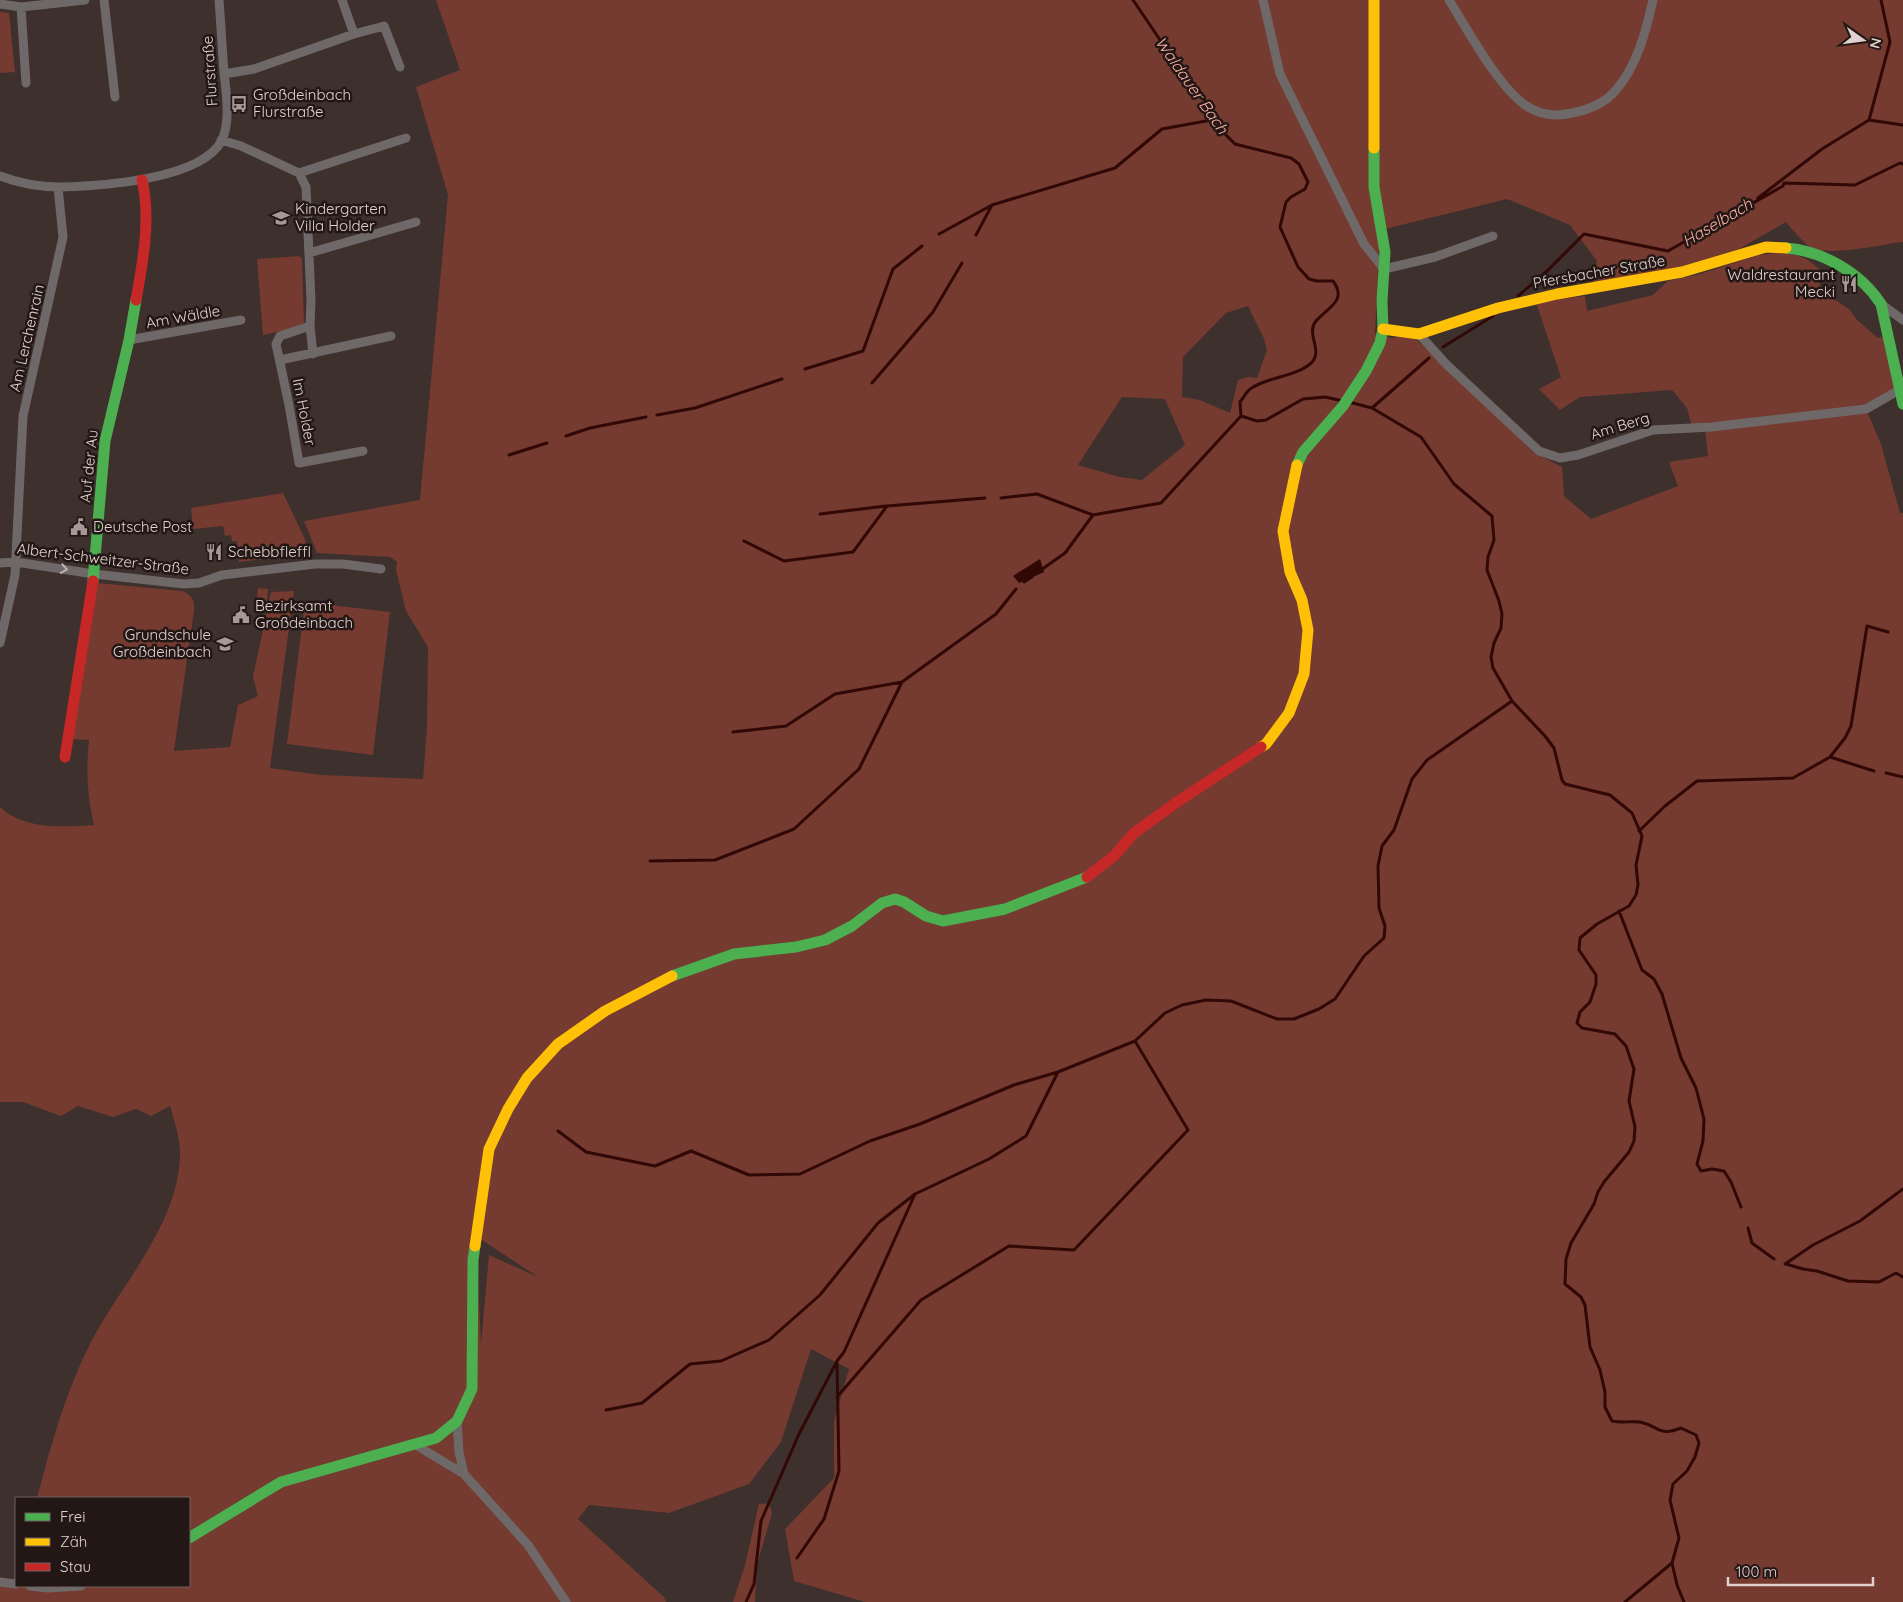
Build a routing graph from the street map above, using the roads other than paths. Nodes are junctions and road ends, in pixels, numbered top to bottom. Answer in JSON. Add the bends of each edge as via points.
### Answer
{"nodes":[{"id":1,"x":85,"y":0,"type":"edge"},
{"id":2,"x":104,"y":0,"type":"edge"},
{"id":3,"x":219,"y":0,"type":"edge"},
{"id":4,"x":342,"y":0,"type":"edge"},
{"id":5,"x":1263,"y":0,"type":"edge"},
{"id":6,"x":1374,"y":0,"type":"edge"},
{"id":7,"x":1449,"y":0,"type":"edge"},
{"id":8,"x":1653,"y":0,"type":"edge"},
{"id":9,"x":0,"y":4,"type":"edge"},
{"id":10,"x":21,"y":7,"type":"junction"},
{"id":11,"x":354,"y":34,"type":"junction"},
{"id":12,"x":400,"y":67,"type":"dead end"},
{"id":13,"x":224,"y":74,"type":"junction"},
{"id":14,"x":26,"y":83,"type":"dead end"},
{"id":15,"x":115,"y":97,"type":"dead end"},
{"id":16,"x":406,"y":138,"type":"dead end"},
{"id":17,"x":222,"y":140,"type":"junction"},
{"id":18,"x":299,"y":173,"type":"junction"},
{"id":19,"x":0,"y":176,"type":"edge"},
{"id":20,"x":142,"y":180,"type":"junction"},
{"id":21,"x":58,"y":187,"type":"junction"},
{"id":22,"x":416,"y":222,"type":"dead end"},
{"id":23,"x":1493,"y":236,"type":"dead end"},
{"id":24,"x":309,"y":253,"type":"junction"},
{"id":25,"x":1384,"y":269,"type":"junction"},
{"id":26,"x":1881,"y":304,"type":"junction"},
{"id":27,"x":242,"y":320,"type":"dead end"},
{"id":28,"x":1903,"y":320,"type":"edge"},
{"id":29,"x":310,"y":326,"type":"junction"},
{"id":30,"x":1383,"y":329,"type":"junction"},
{"id":31,"x":1419,"y":334,"type":"junction"},
{"id":32,"x":391,"y":336,"type":"dead end"},
{"id":33,"x":129,"y":340,"type":"junction"},
{"id":34,"x":313,"y":354,"type":"junction"},
{"id":35,"x":280,"y":360,"type":"junction"},
{"id":36,"x":1902,"y":388,"type":"edge"},
{"id":37,"x":1903,"y":404,"type":"edge"},
{"id":38,"x":363,"y":451,"type":"dead end"},
{"id":39,"x":16,"y":562,"type":"junction"},
{"id":40,"x":0,"y":563,"type":"edge"},
{"id":41,"x":381,"y":569,"type":"dead end"},
{"id":42,"x":94,"y":574,"type":"junction"},
{"id":43,"x":0,"y":643,"type":"edge"},
{"id":44,"x":65,"y":757,"type":"dead end"},
{"id":45,"x":457,"y":1422,"type":"junction"},
{"id":46,"x":414,"y":1444,"type":"junction"},
{"id":47,"x":464,"y":1474,"type":"junction"},
{"id":48,"x":190,"y":1537,"type":"edge"},
{"id":49,"x":0,"y":1582,"type":"edge"},
{"id":50,"x":15,"y":1584,"type":"edge"},
{"id":51,"x":39,"y":1587,"type":"edge"},
{"id":52,"x":64,"y":1587,"type":"edge"},
{"id":53,"x":566,"y":1602,"type":"edge"}],
"edges":[{"from":1,"to":10,"type":"street"},
{"from":2,"to":15,"type":"street"},
{"from":3,"to":13,"type":"street","name":"Flurstraße"},
{"from":4,"to":11,"type":"street"},
{"from":5,"to":25,"type":"street","via":[[1280,74],[1364,244]]},
{"from":6,"to":25,"type":"street","via":[[1374,187],[1384,238]]},
{"from":7,"to":8,"type":"street","via":[[1508,89],[1533,110],[1554,115],[1578,112],[1615,92],[1628,73],[1642,41]]},
{"from":9,"to":10,"type":"street"},
{"from":10,"to":14,"type":"street"},
{"from":11,"to":12,"type":"street","via":[[384,26]]},
{"from":11,"to":13,"type":"street","via":[[254,69]]},
{"from":13,"to":17,"type":"street","name":"Flurstraße","via":[[227,115]]},
{"from":16,"to":18,"type":"street"},
{"from":17,"to":18,"type":"street"},
{"from":17,"to":20,"type":"street","via":[[203,160]]},
{"from":18,"to":24,"type":"street","via":[[306,187]]},
{"from":19,"to":21,"type":"street","via":[[27,184]]},
{"from":20,"to":21,"type":"street"},
{"from":20,"to":33,"type":"street","name":"Auf der Au","via":[[146,198],[142,265]]},
{"from":21,"to":39,"type":"street","name":"Am Lerchenrain","via":[[63,237],[23,416]]},
{"from":22,"to":24,"type":"street"},
{"from":23,"to":25,"type":"street","via":[[1435,257]]},
{"from":24,"to":29,"type":"street"},
{"from":25,"to":30,"type":"street"},
{"from":26,"to":28,"type":"street"},
{"from":26,"to":31,"type":"street","name":"Pfersbacher Straße","via":[[1860,278],[1820,254],[1766,247],[1682,272],[1515,304]]},
{"from":26,"to":36,"type":"street","name":"Pfersbacher Straße"},
{"from":27,"to":33,"type":"street","name":"Am Wäldle"},
{"from":29,"to":34,"type":"street"},
{"from":29,"to":35,"type":"street","name":"Im Holder","via":[[280,336],[276,344]]},
{"from":30,"to":31,"type":"street","name":"Pfersbacher Straße"},
{"from":30,"to":45,"type":"street","via":[[1366,372],[1346,402],[1303,452],[1296,468],[1283,532],[1290,572],[1302,600],[1308,630],[1304,674],[1288,713],[1266,744],[1134,833],[1114,856],[1084,879],[1004,909],[943,921],[926,916],[896,899],[888,901],[852,926],[824,940],[796,947],[734,954],[669,977],[605,1011],[558,1044],[527,1078],[489,1149],[473,1260],[472,1389]]},
{"from":31,"to":36,"type":"street","name":"Am Berg","via":[[1539,450],[1560,458],[1653,430],[1711,427],[1866,409]]},
{"from":32,"to":34,"type":"street","name":"Im Holder"},
{"from":33,"to":42,"type":"street","name":"Auf der Au","via":[[105,441]]},
{"from":34,"to":35,"type":"street","name":"Im Holder"},
{"from":35,"to":38,"type":"street","name":"Im Holder","via":[[299,463]]},
{"from":36,"to":37,"type":"street","name":"Pfersbacher Straße"},
{"from":39,"to":40,"type":"street","name":"Albert-Schweitzer-Straße"},
{"from":39,"to":42,"type":"street","name":"Albert-Schweitzer-Straße","one_way":true},
{"from":39,"to":43,"type":"street","name":"Am Lerchenrain"},
{"from":41,"to":42,"type":"street","name":"Albert-Schweitzer-Straße","via":[[315,564],[222,575],[184,584]]},
{"from":42,"to":44,"type":"street","name":"Auf der Au"},
{"from":45,"to":46,"type":"street","via":[[436,1438]]},
{"from":45,"to":47,"type":"street","via":[[458,1452]]},
{"from":46,"to":47,"type":"street"},
{"from":46,"to":48,"type":"street","via":[[281,1482]]},
{"from":47,"to":53,"type":"street","via":[[528,1545]]},
{"from":49,"to":50,"type":"street"},
{"from":51,"to":52,"type":"street"}]}
